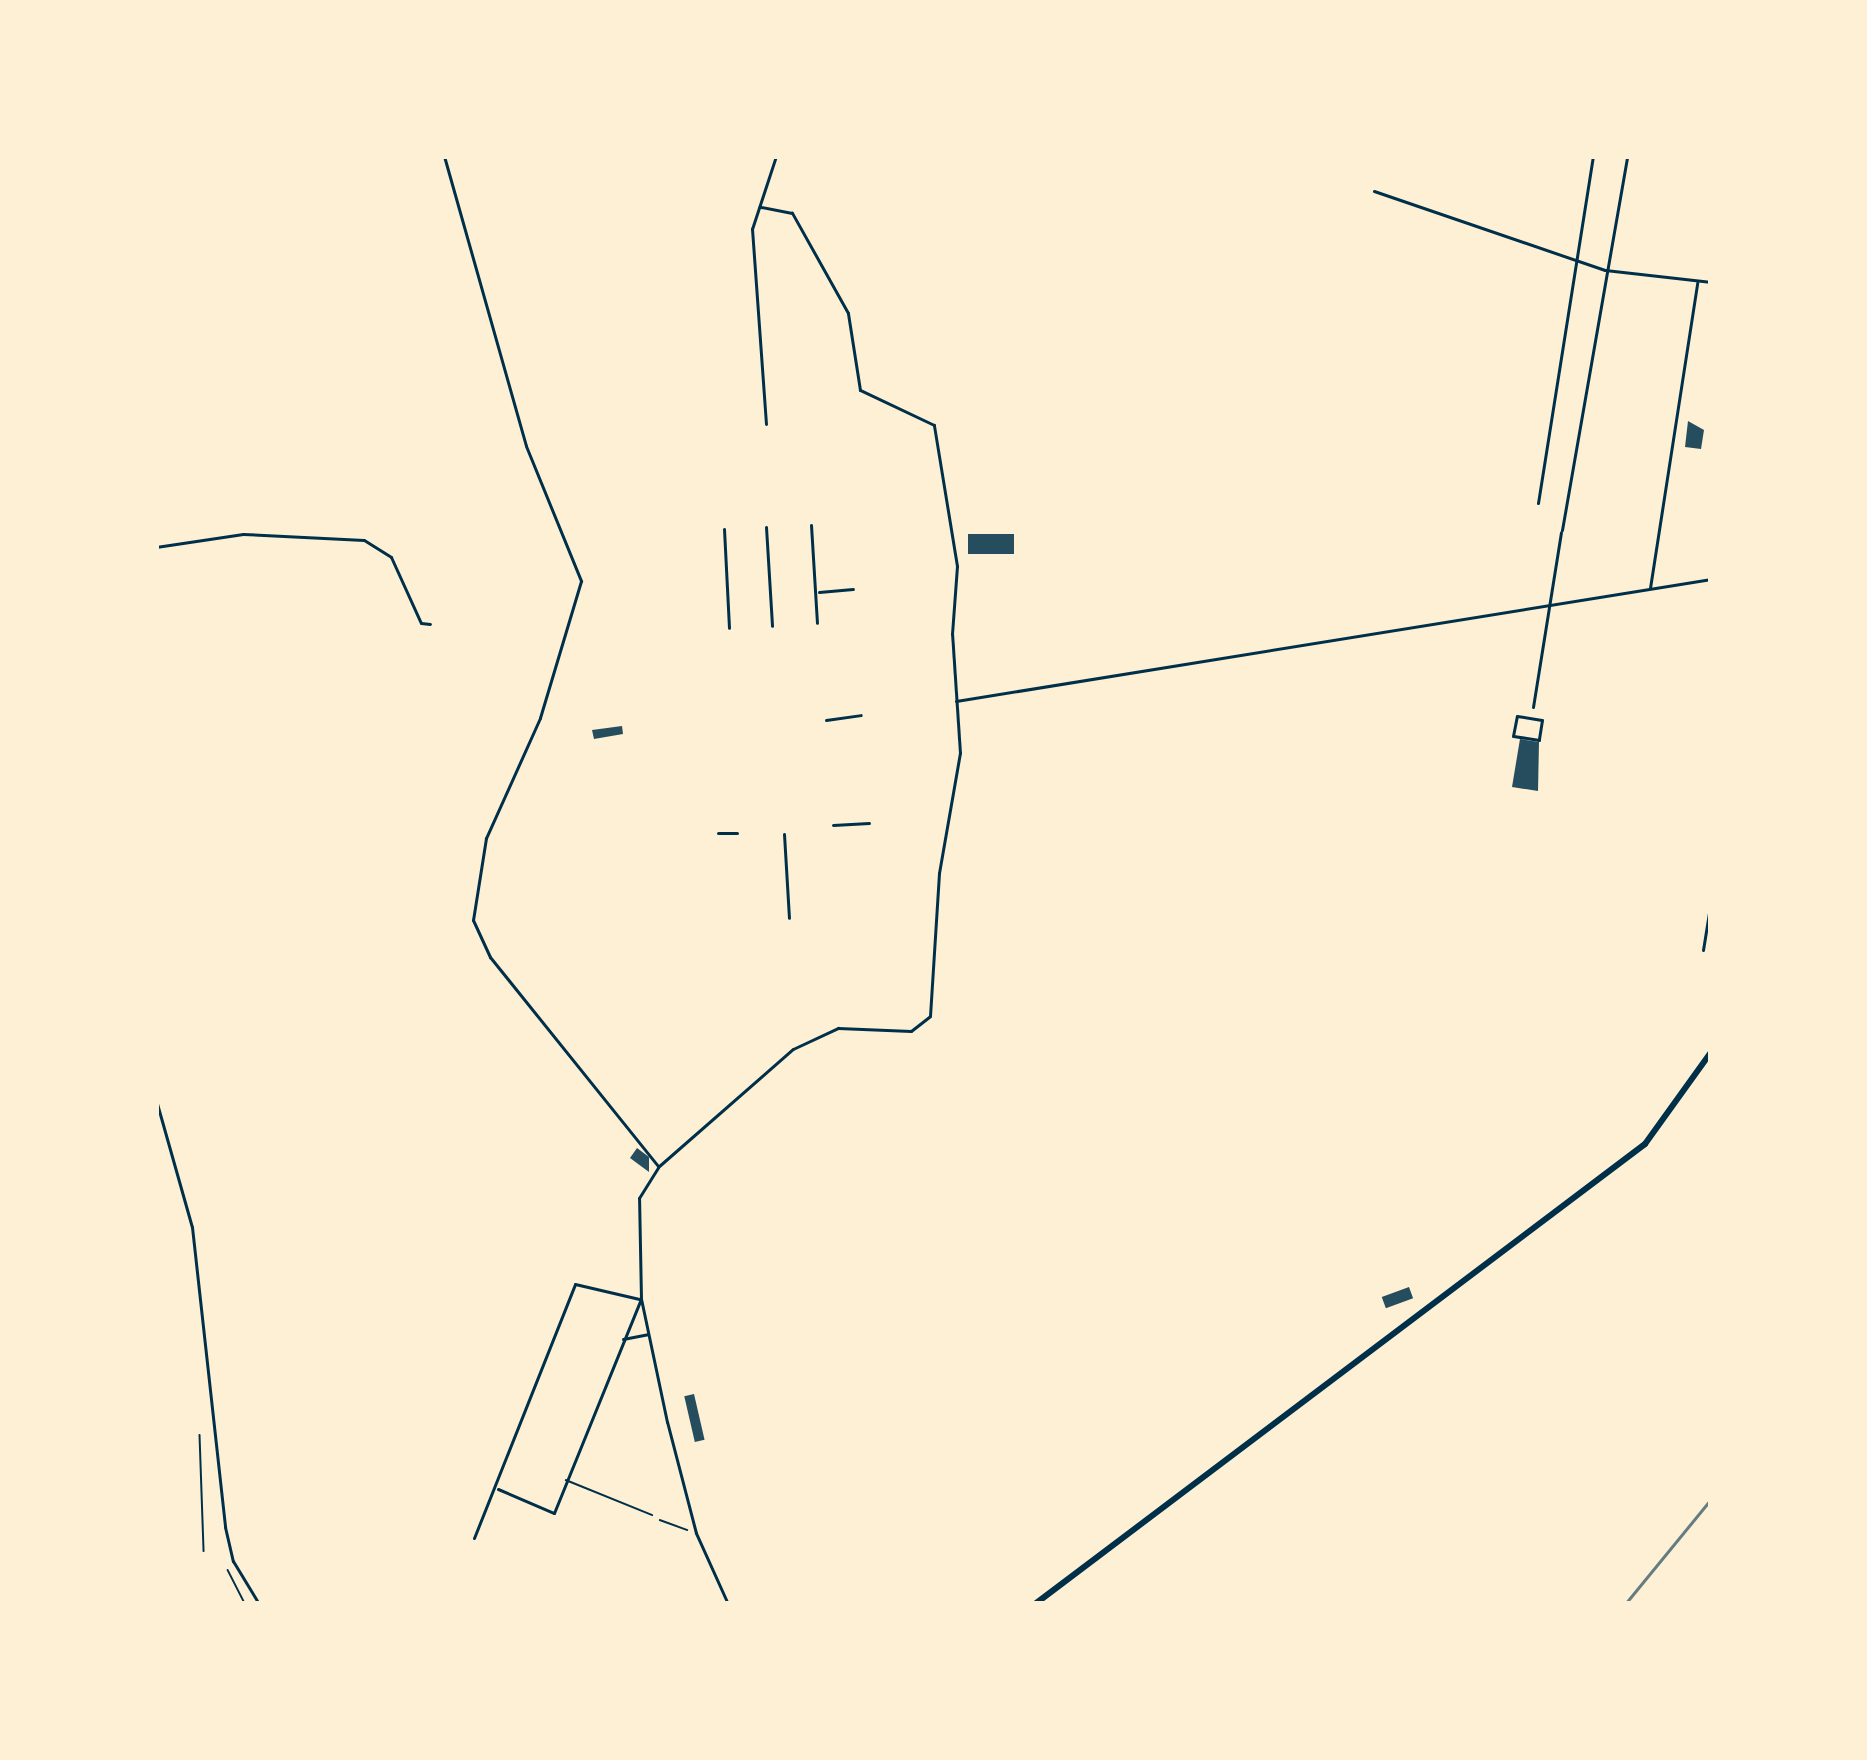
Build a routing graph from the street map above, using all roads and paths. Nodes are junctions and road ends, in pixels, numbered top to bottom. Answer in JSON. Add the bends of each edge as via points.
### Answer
{"nodes":[{"id":1,"x":444,"y":156,"type":"edge"},
{"id":2,"x":776,"y":156,"type":"edge"},
{"id":3,"x":1593,"y":156,"type":"edge"},
{"id":4,"x":1627,"y":156,"type":"edge"},
{"id":5,"x":1374,"y":191,"type":"dead end"},
{"id":6,"x":760,"y":207,"type":"junction"},
{"id":7,"x":1577,"y":262,"type":"junction"},
{"id":8,"x":1605,"y":270,"type":"junction"},
{"id":9,"x":1697,"y":281,"type":"junction"},
{"id":10,"x":1711,"y":283,"type":"edge"},
{"id":11,"x":766,"y":424,"type":"dead end"},
{"id":12,"x":1538,"y":503,"type":"dead end"},
{"id":13,"x":812,"y":525,"type":"dead end"},
{"id":14,"x":766,"y":527,"type":"dead end"},
{"id":15,"x":724,"y":529,"type":"dead end"},
{"id":16,"x":156,"y":547,"type":"edge"},
{"id":17,"x":1711,"y":579,"type":"edge"},
{"id":18,"x":1650,"y":588,"type":"junction"},
{"id":19,"x":853,"y":590,"type":"dead end"},
{"id":20,"x":815,"y":592,"type":"junction"},
{"id":21,"x":1549,"y":603,"type":"junction"},
{"id":22,"x":817,"y":622,"type":"dead end"},
{"id":23,"x":430,"y":624,"type":"dead end"},
{"id":24,"x":772,"y":626,"type":"dead end"},
{"id":25,"x":729,"y":628,"type":"dead end"},
{"id":26,"x":956,"y":701,"type":"junction"},
{"id":27,"x":1533,"y":707,"type":"dead end"},
{"id":28,"x":861,"y":715,"type":"dead end"},
{"id":29,"x":1517,"y":716,"type":"joint"},
{"id":30,"x":826,"y":720,"type":"dead end"},
{"id":31,"x":869,"y":823,"type":"dead end"},
{"id":32,"x":833,"y":825,"type":"dead end"},
{"id":33,"x":718,"y":833,"type":"dead end"},
{"id":34,"x":737,"y":833,"type":"dead end"},
{"id":35,"x":784,"y":834,"type":"dead end"},
{"id":36,"x":1711,"y":901,"type":"edge"},
{"id":37,"x":788,"y":918,"type":"dead end"},
{"id":38,"x":1703,"y":950,"type":"dead end"},
{"id":39,"x":1711,"y":1052,"type":"edge"},
{"id":40,"x":156,"y":1100,"type":"edge"},
{"id":41,"x":658,"y":1167,"type":"junction"},
{"id":42,"x":641,"y":1299,"type":"junction"},
{"id":43,"x":648,"y":1334,"type":"junction"},
{"id":44,"x":622,"y":1340,"type":"junction"},
{"id":45,"x":200,"y":1435,"type":"dead end"},
{"id":46,"x":566,"y":1480,"type":"junction"},
{"id":47,"x":495,"y":1488,"type":"junction"},
{"id":48,"x":652,"y":1515,"type":"joint"},
{"id":49,"x":696,"y":1533,"type":"junction"},
{"id":50,"x":474,"y":1538,"type":"dead end"},
{"id":51,"x":204,"y":1551,"type":"dead end"},
{"id":52,"x":228,"y":1570,"type":"dead end"},
{"id":53,"x":245,"y":1604,"type":"edge"},
{"id":54,"x":260,"y":1604,"type":"edge"},
{"id":55,"x":728,"y":1604,"type":"edge"},
{"id":56,"x":1035,"y":1604,"type":"edge"}],
"edges":[{"from":1,"to":41,"type":"street","via":[[520,426],[580,581],[547,700],[486,838],[472,920],[490,957]]},
{"from":2,"to":6,"type":"street"},
{"from":3,"to":7,"type":"street"},
{"from":4,"to":8,"type":"street"},
{"from":5,"to":7,"type":"street"},
{"from":6,"to":11,"type":"street","via":[[751,274]]},
{"from":6,"to":26,"type":"street","via":[[792,213],[842,302],[855,332],[860,390],[934,424],[957,566]]},
{"from":7,"to":8,"type":"street"},
{"from":7,"to":12,"type":"street"},
{"from":8,"to":9,"type":"street"},
{"from":8,"to":21,"type":"street"},
{"from":9,"to":10,"type":"street"},
{"from":9,"to":18,"type":"street"},
{"from":13,"to":20,"type":"street"},
{"from":14,"to":24,"type":"street"},
{"from":15,"to":25,"type":"street"},
{"from":16,"to":23,"type":"street","via":[[243,534],[364,540],[391,557],[421,622]]},
{"from":17,"to":18,"type":"street"},
{"from":18,"to":21,"type":"street"},
{"from":19,"to":20,"type":"street"},
{"from":20,"to":22,"type":"street"},
{"from":21,"to":26,"type":"street"},
{"from":21,"to":27,"type":"street"},
{"from":26,"to":41,"type":"street","via":[[960,753],[939,873],[930,1016],[911,1031],[817,1034]]},
{"from":28,"to":30,"type":"street"},
{"from":29,"to":29,"type":"street","via":[[1514,736],[1539,740],[1542,720]]},
{"from":31,"to":32,"type":"street"},
{"from":33,"to":34,"type":"street"},
{"from":35,"to":37,"type":"street"},
{"from":36,"to":38,"type":"street"},
{"from":39,"to":56,"type":"main road","via":[[1645,1144]]},
{"from":40,"to":54,"type":"street","via":[[192,1227],[225,1527],[233,1561]]},
{"from":41,"to":42,"type":"street","via":[[637,1212]]},
{"from":42,"to":43,"type":"street"},
{"from":42,"to":44,"type":"street"},
{"from":42,"to":47,"type":"street","via":[[575,1284]]},
{"from":43,"to":44,"type":"street"},
{"from":43,"to":49,"type":"street"},
{"from":44,"to":46,"type":"street"},
{"from":45,"to":51,"type":"path"},
{"from":46,"to":47,"type":"street","via":[[554,1513]]},
{"from":46,"to":48,"type":"lane"},
{"from":47,"to":50,"type":"street"},
{"from":48,"to":49,"type":"path"},
{"from":49,"to":55,"type":"street"},
{"from":52,"to":53,"type":"path"}]}
